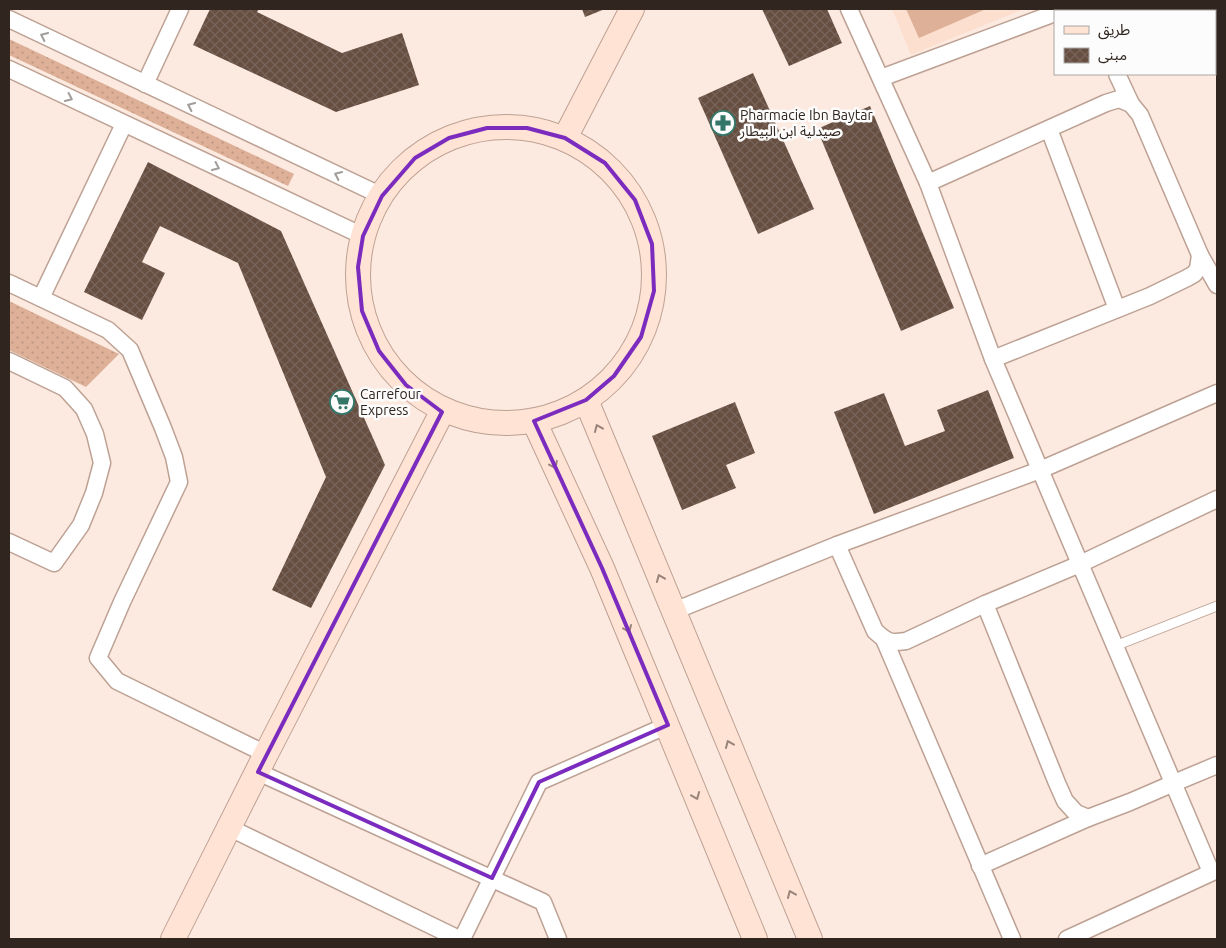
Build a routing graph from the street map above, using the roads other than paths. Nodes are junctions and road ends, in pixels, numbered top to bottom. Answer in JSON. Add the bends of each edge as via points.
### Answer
{"nodes":[{"id":1,"x":180,"y":9,"type":"edge"},
{"id":2,"x":632,"y":9,"type":"edge"},
{"id":3,"x":850,"y":9,"type":"edge"},
{"id":4,"x":1054,"y":13,"type":"edge"},
{"id":5,"x":9,"y":19,"type":"edge"},
{"id":6,"x":9,"y":69,"type":"edge"},
{"id":7,"x":1118,"y":75,"type":"edge"},
{"id":8,"x":881,"y":78,"type":"junction"},
{"id":9,"x":145,"y":84,"type":"junction"},
{"id":10,"x":1130,"y":104,"type":"junction"},
{"id":11,"x":124,"y":124,"type":"junction"},
{"id":12,"x":1049,"y":128,"type":"junction"},
{"id":13,"x":565,"y":138,"type":"junction"},
{"id":14,"x":928,"y":183,"type":"junction"},
{"id":15,"x":382,"y":196,"type":"junction"},
{"id":16,"x":363,"y":236,"type":"junction"},
{"id":17,"x":1200,"y":255,"type":"junction"},
{"id":18,"x":9,"y":282,"type":"edge"},
{"id":19,"x":1217,"y":285,"type":"edge"},
{"id":20,"x":41,"y":298,"type":"junction"},
{"id":21,"x":1117,"y":309,"type":"junction"},
{"id":22,"x":993,"y":359,"type":"junction"},
{"id":23,"x":9,"y":361,"type":"edge"},
{"id":24,"x":1217,"y":393,"type":"edge"},
{"id":25,"x":586,"y":400,"type":"junction"},
{"id":26,"x":442,"y":412,"type":"junction"},
{"id":27,"x":534,"y":421,"type":"junction"},
{"id":28,"x":1040,"y":470,"type":"junction"},
{"id":29,"x":1217,"y":499,"type":"edge"},
{"id":30,"x":9,"y":542,"type":"edge"},
{"id":31,"x":836,"y":546,"type":"junction"},
{"id":32,"x":1080,"y":564,"type":"junction"},
{"id":33,"x":985,"y":604,"type":"junction"},
{"id":34,"x":1217,"y":606,"type":"edge"},
{"id":35,"x":674,"y":611,"type":"junction"},
{"id":36,"x":884,"y":639,"type":"junction"},
{"id":37,"x":1115,"y":646,"type":"junction"},
{"id":38,"x":668,"y":725,"type":"junction"},
{"id":39,"x":262,"y":763,"type":"junction"},
{"id":40,"x":1217,"y":765,"type":"edge"},
{"id":41,"x":1174,"y":783,"type":"junction"},
{"id":42,"x":1088,"y":818,"type":"junction"},
{"id":43,"x":230,"y":828,"type":"junction"},
{"id":44,"x":980,"y":866,"type":"junction"},
{"id":45,"x":1214,"y":871,"type":"edge"},
{"id":46,"x":492,"y":878,"type":"junction"},
{"id":47,"x":173,"y":939,"type":"edge"},
{"id":48,"x":460,"y":939,"type":"edge"},
{"id":49,"x":558,"y":939,"type":"edge"},
{"id":50,"x":755,"y":939,"type":"edge"},
{"id":51,"x":810,"y":939,"type":"edge"},
{"id":52,"x":1012,"y":939,"type":"edge"},
{"id":53,"x":1067,"y":939,"type":"edge"}],
"edges":[{"from":1,"to":9,"type":"street"},
{"from":2,"to":13,"type":"street"},
{"from":3,"to":8,"type":"street"},
{"from":4,"to":8,"type":"street"},
{"from":9,"to":5,"type":"street","one_way":true},
{"from":6,"to":11,"type":"street","one_way":true},
{"from":7,"to":10,"type":"street"},
{"from":8,"to":14,"type":"street"},
{"from":15,"to":9,"type":"street","one_way":true},
{"from":10,"to":12,"type":"street","via":[[1119,99]]},
{"from":10,"to":17,"type":"street","via":[[1140,115]]},
{"from":11,"to":16,"type":"street","one_way":true},
{"from":11,"to":20,"type":"street"},
{"from":12,"to":14,"type":"street"},
{"from":12,"to":21,"type":"street"},
{"from":13,"to":15,"type":"street","via":[[527,128],[487,128],[449,138],[415,158]]},
{"from":13,"to":25,"type":"street","via":[[605,163],[635,200],[652,244],[654,291],[641,337],[614,376]]},
{"from":14,"to":22,"type":"street"},
{"from":15,"to":16,"type":"street"},
{"from":16,"to":26,"type":"street","via":[[358,267],[362,311],[379,351],[406,385]]},
{"from":17,"to":19,"type":"street"},
{"from":17,"to":21,"type":"street","via":[[1194,274]]},
{"from":18,"to":20,"type":"street"},
{"from":20,"to":39,"type":"street","via":[[108,330],[130,350],[174,457],[179,482],[98,658],[117,681]]},
{"from":21,"to":22,"type":"street"},
{"from":22,"to":28,"type":"street"},
{"from":23,"to":30,"type":"street","via":[[65,388],[84,409],[95,434],[102,463],[81,525],[54,563]]},
{"from":24,"to":28,"type":"street"},
{"from":25,"to":27,"type":"street"},
{"from":35,"to":25,"type":"street","one_way":true},
{"from":26,"to":27,"type":"street","via":[[486,422]]},
{"from":26,"to":39,"type":"street"},
{"from":27,"to":38,"type":"street","one_way":true,"via":[[602,568]]},
{"from":28,"to":31,"type":"street"},
{"from":28,"to":32,"type":"street"},
{"from":29,"to":32,"type":"street"},
{"from":31,"to":35,"type":"street"},
{"from":31,"to":36,"type":"street","via":[[876,632]]},
{"from":32,"to":33,"type":"street"},
{"from":32,"to":37,"type":"street"},
{"from":33,"to":36,"type":"street","via":[[906,641],[892,643]]},
{"from":33,"to":42,"type":"street","via":[[1065,801],[1076,813]]},
{"from":34,"to":37,"type":"lane"},
{"from":51,"to":35,"type":"street","one_way":true},
{"from":36,"to":44,"type":"street"},
{"from":37,"to":41,"type":"street"},
{"from":38,"to":46,"type":"street","via":[[539,782]]},
{"from":38,"to":50,"type":"street","one_way":true},
{"from":39,"to":43,"type":"street"},
{"from":39,"to":46,"type":"street"},
{"from":40,"to":41,"type":"street"},
{"from":41,"to":42,"type":"street"},
{"from":41,"to":45,"type":"street"},
{"from":42,"to":44,"type":"street"},
{"from":43,"to":47,"type":"street"},
{"from":43,"to":48,"type":"street"},
{"from":44,"to":52,"type":"street"},
{"from":45,"to":53,"type":"street"},
{"from":46,"to":48,"type":"street"},
{"from":46,"to":49,"type":"street","via":[[543,902]]}]}
